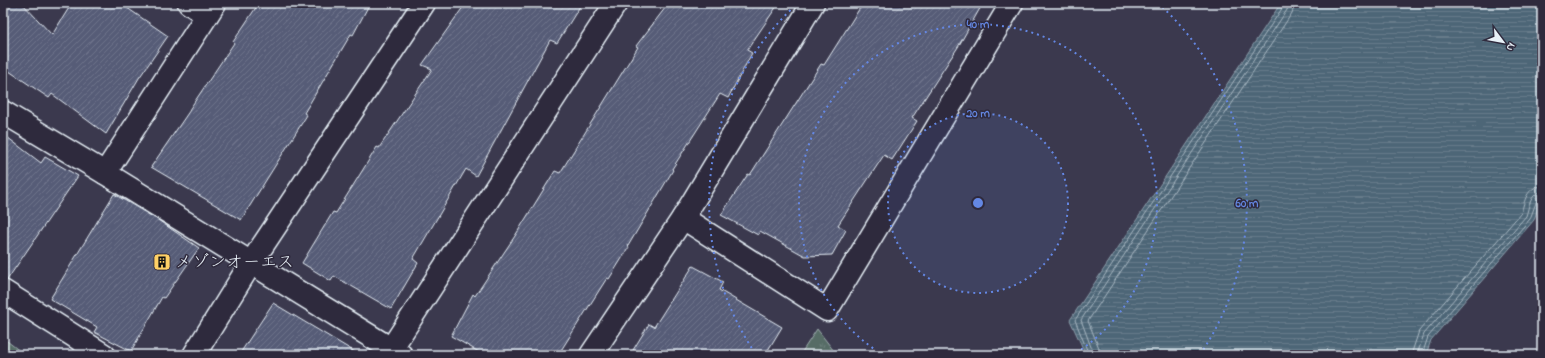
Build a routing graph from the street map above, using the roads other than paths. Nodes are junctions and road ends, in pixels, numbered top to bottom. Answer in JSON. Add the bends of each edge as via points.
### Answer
{"nodes":[{"id":1,"x":188,"y":3,"type":"edge"},
{"id":2,"x":424,"y":3,"type":"edge"},
{"id":3,"x":616,"y":3,"type":"edge"},
{"id":4,"x":812,"y":3,"type":"edge"},
{"id":5,"x":1012,"y":3,"type":"edge"},
{"id":6,"x":211,"y":9,"type":"edge"},
{"id":7,"x":3,"y":112,"type":"edge"},
{"id":8,"x":105,"y":173,"type":"junction"},
{"id":9,"x":683,"y":218,"type":"junction"},
{"id":10,"x":251,"y":263,"type":"junction"},
{"id":11,"x":3,"y":291,"type":"edge"},
{"id":12,"x":396,"y":352,"type":"edge"},
{"id":13,"x":104,"y":355,"type":"edge"},
{"id":14,"x":194,"y":355,"type":"edge"},
{"id":15,"x":591,"y":355,"type":"edge"}],
"edges":[{"from":1,"to":6,"type":"street"},
{"from":2,"to":10,"type":"street"},
{"from":3,"to":12,"type":"street"},
{"from":4,"to":9,"type":"street"},
{"from":5,"to":9,"type":"street","via":[[827,310]]},
{"from":6,"to":8,"type":"street"},
{"from":7,"to":8,"type":"street"},
{"from":8,"to":10,"type":"street"},
{"from":9,"to":15,"type":"street"},
{"from":10,"to":12,"type":"street"},
{"from":10,"to":14,"type":"street"},
{"from":11,"to":13,"type":"street"}]}
